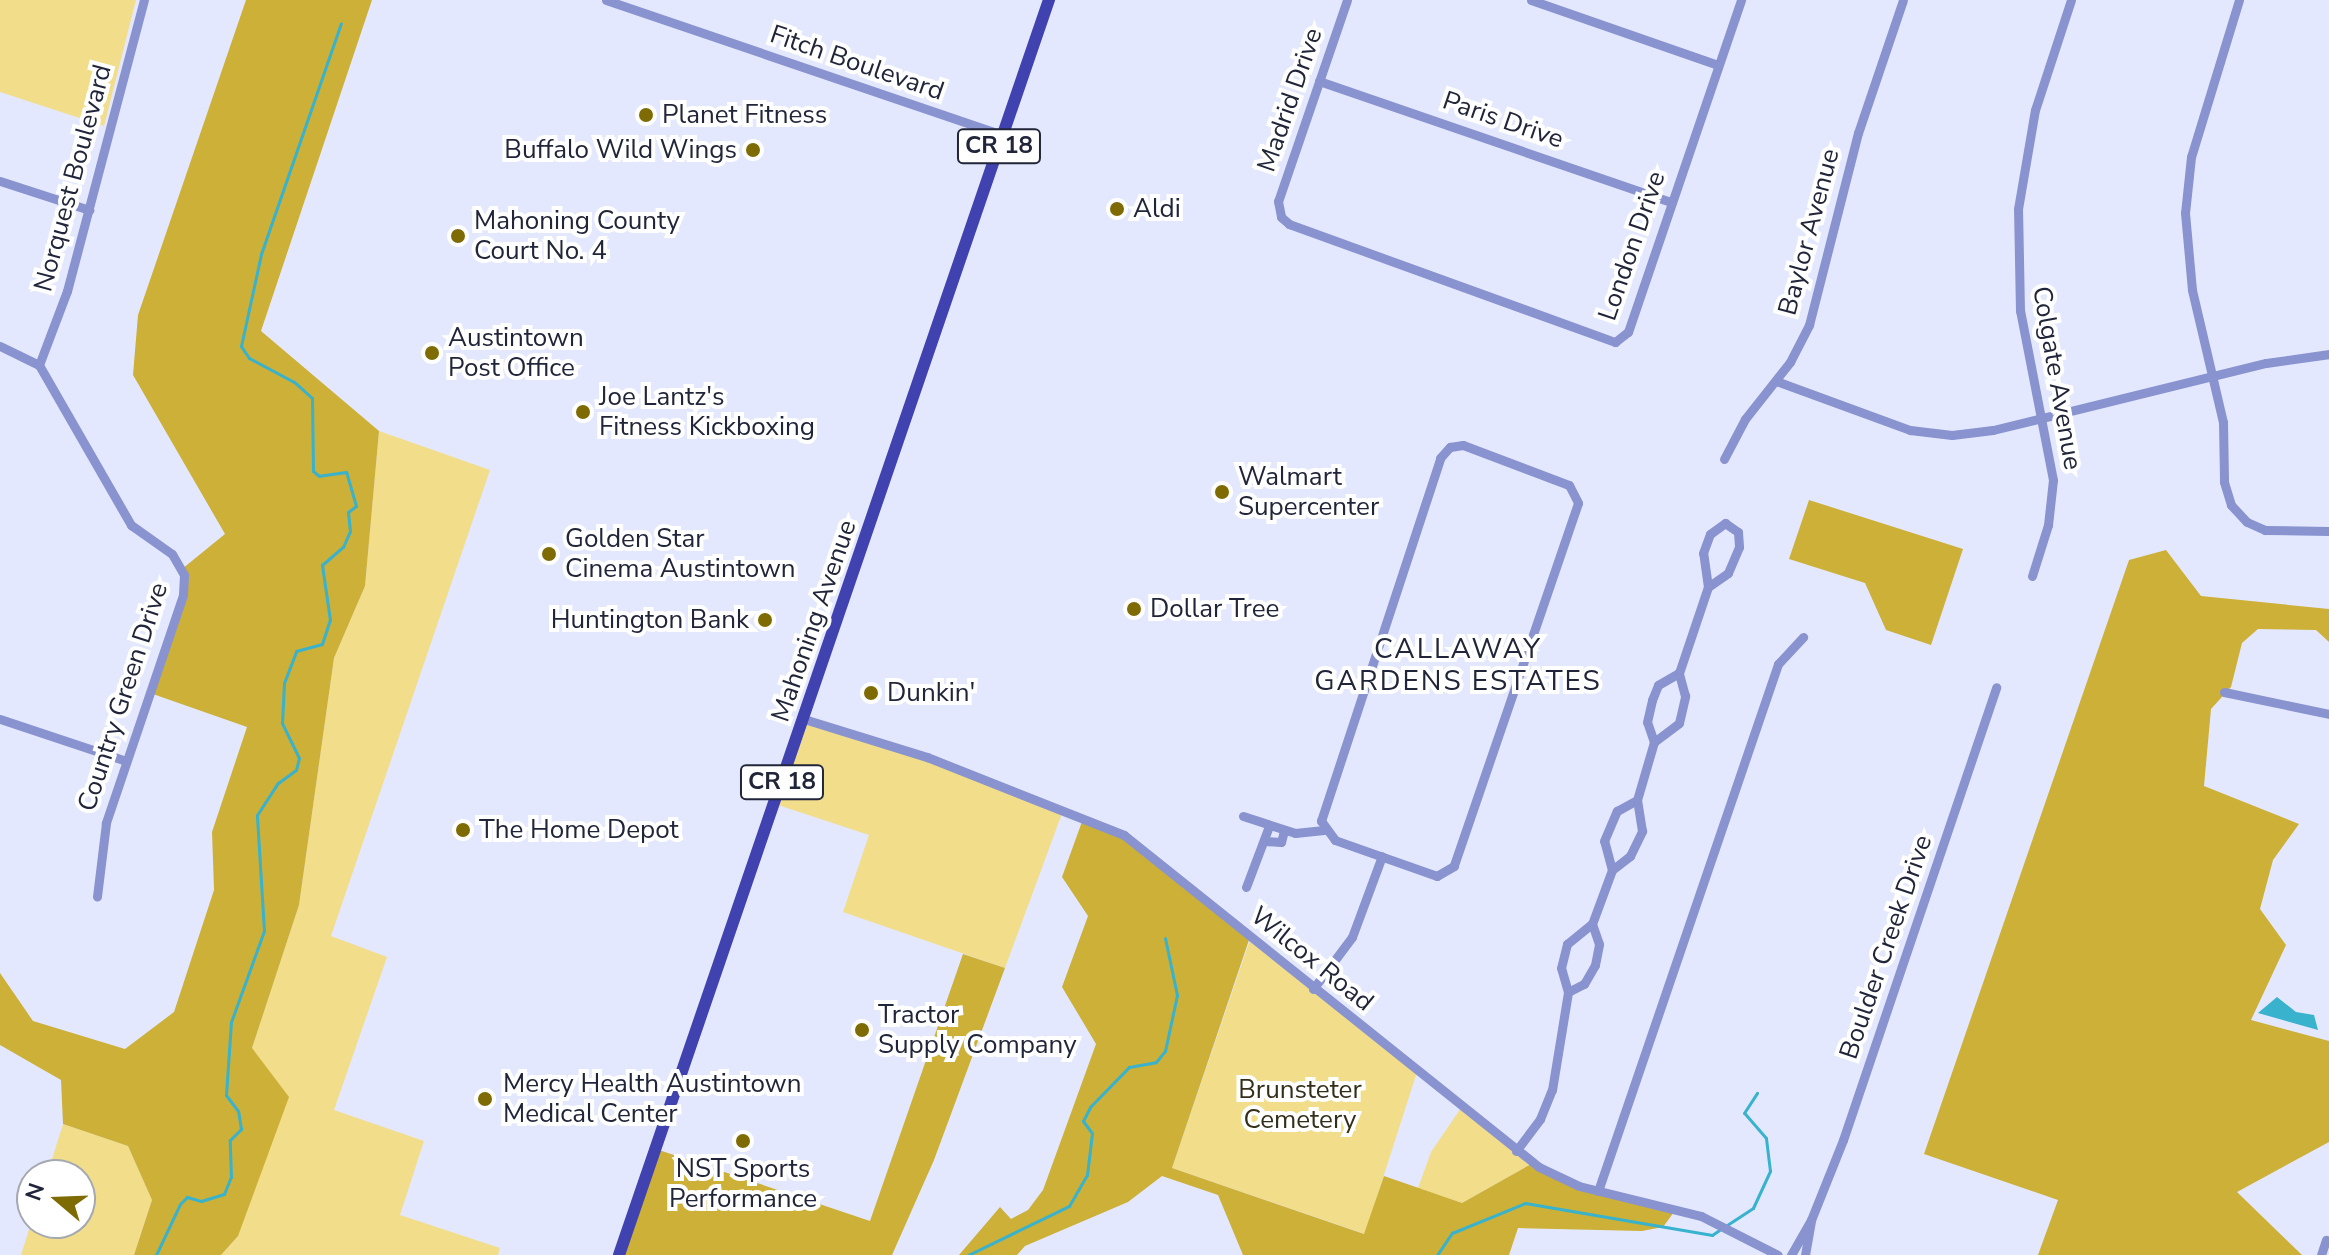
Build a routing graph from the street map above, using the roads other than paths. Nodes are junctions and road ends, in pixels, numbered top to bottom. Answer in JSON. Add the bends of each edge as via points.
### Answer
{"nodes":[{"id":1,"x":144,"y":0,"type":"edge"},
{"id":2,"x":606,"y":0,"type":"edge"},
{"id":3,"x":1049,"y":0,"type":"edge"},
{"id":4,"x":1347,"y":0,"type":"edge"},
{"id":5,"x":1531,"y":0,"type":"edge"},
{"id":6,"x":1741,"y":0,"type":"edge"},
{"id":7,"x":1903,"y":0,"type":"edge"},
{"id":8,"x":2071,"y":0,"type":"edge"},
{"id":9,"x":2239,"y":0,"type":"edge"},
{"id":10,"x":1718,"y":65,"type":"junction"},
{"id":11,"x":1319,"y":81,"type":"junction"},
{"id":12,"x":1003,"y":135,"type":"junction"},
{"id":13,"x":0,"y":181,"type":"edge"},
{"id":14,"x":1671,"y":202,"type":"junction"},
{"id":15,"x":89,"y":210,"type":"junction"},
{"id":16,"x":1280,"y":214,"type":"joint"},
{"id":17,"x":0,"y":346,"type":"edge"},
{"id":18,"x":2329,"y":354,"type":"edge"},
{"id":19,"x":39,"y":365,"type":"junction"},
{"id":20,"x":2212,"y":377,"type":"junction"},
{"id":21,"x":1776,"y":381,"type":"junction"},
{"id":22,"x":2042,"y":418,"type":"junction"},
{"id":23,"x":1724,"y":459,"type":"dead end"},
{"id":24,"x":2329,"y":531,"type":"edge"},
{"id":25,"x":2032,"y":576,"type":"dead end"},
{"id":26,"x":1708,"y":587,"type":"junction"},
{"id":27,"x":1803,"y":637,"type":"dead end"},
{"id":28,"x":1679,"y":673,"type":"junction"},
{"id":29,"x":1996,"y":687,"type":"dead end"},
{"id":30,"x":2224,"y":692,"type":"dead end"},
{"id":31,"x":2329,"y":714,"type":"edge"},
{"id":32,"x":0,"y":719,"type":"edge"},
{"id":33,"x":804,"y":719,"type":"junction"},
{"id":34,"x":1654,"y":742,"type":"junction"},
{"id":35,"x":126,"y":761,"type":"junction"},
{"id":36,"x":1637,"y":800,"type":"junction"},
{"id":37,"x":1243,"y":816,"type":"dead end"},
{"id":38,"x":1269,"y":826,"type":"junction"},
{"id":39,"x":1324,"y":830,"type":"junction"},
{"id":40,"x":1284,"y":831,"type":"junction"},
{"id":41,"x":1264,"y":841,"type":"junction"},
{"id":42,"x":1382,"y":856,"type":"junction"},
{"id":43,"x":1612,"y":870,"type":"junction"},
{"id":44,"x":1246,"y":887,"type":"dead end"},
{"id":45,"x":97,"y":896,"type":"dead end"},
{"id":46,"x":1592,"y":924,"type":"junction"},
{"id":47,"x":1313,"y":989,"type":"junction"},
{"id":48,"x":1568,"y":992,"type":"junction"},
{"id":49,"x":1516,"y":1151,"type":"junction"},
{"id":50,"x":1598,"y":1191,"type":"junction"},
{"id":51,"x":1811,"y":1220,"type":"junction"},
{"id":52,"x":2326,"y":1240,"type":"dead end"},
{"id":53,"x":619,"y":1255,"type":"edge"},
{"id":54,"x":1778,"y":1255,"type":"edge"},
{"id":55,"x":1791,"y":1255,"type":"edge"},
{"id":56,"x":1805,"y":1255,"type":"edge"},
{"id":57,"x":2321,"y":1255,"type":"edge"}],
"edges":[{"from":1,"to":15,"type":"street","name":"Norquest Boulevard"},
{"from":2,"to":12,"type":"street","name":"Fitch Boulevard"},
{"from":3,"to":12,"type":"main road","name":"Mahoning Avenue","number":"CR 18"},
{"from":4,"to":11,"type":"street","name":"Madrid Drive"},
{"from":5,"to":10,"type":"street"},
{"from":6,"to":10,"type":"street","name":"London Drive"},
{"from":7,"to":21,"type":"street","name":"Baylor Avenue","via":[[1854,148],[1809,325]]},
{"from":8,"to":22,"type":"street","name":"Colgate Avenue","via":[[2035,110],[2018,209],[2020,311]]},
{"from":9,"to":20,"type":"street","via":[[2204,102],[2187,180],[2187,257]]},
{"from":10,"to":14,"type":"street","name":"London Drive"},
{"from":11,"to":14,"type":"street","name":"Paris Drive"},
{"from":11,"to":16,"type":"street","name":"Madrid Drive","via":[[1278,201]]},
{"from":12,"to":33,"type":"main road","name":"Mahoning Avenue","number":"CR 18"},
{"from":13,"to":15,"type":"street"},
{"from":14,"to":16,"type":"street","name":"London Drive","via":[[1628,332],[1615,342],[1289,224]]},
{"from":15,"to":19,"type":"street","name":"Norquest Boulevard"},
{"from":17,"to":19,"type":"street"},
{"from":18,"to":20,"type":"street"},
{"from":19,"to":35,"type":"street","name":"Country Green Drive","via":[[131,525],[172,554],[184,575],[183,595]]},
{"from":20,"to":22,"type":"street"},
{"from":20,"to":24,"type":"street","via":[[2226,443],[2226,493],[2238,514],[2265,530]]},
{"from":21,"to":22,"type":"street","via":[[1927,433],[1975,433]]},
{"from":21,"to":23,"type":"street","name":"Baylor Avenue","via":[[1745,419]]},
{"from":22,"to":25,"type":"street","name":"Colgate Avenue","via":[[2053,494]]},
{"from":26,"to":26,"type":"street","via":[[1728,573],[1737,553],[1739,537],[1730,524],[1715,528],[1703,553]]},
{"from":26,"to":28,"type":"street"},
{"from":27,"to":50,"type":"street","via":[[1778,664]]},
{"from":28,"to":34,"type":"street","via":[[1685,696],[1679,723]]},
{"from":28,"to":34,"type":"street","via":[[1658,685],[1652,700],[1647,722]]},
{"from":29,"to":51,"type":"street","name":"Boulder Creek Drive"},
{"from":30,"to":31,"type":"street"},
{"from":32,"to":35,"type":"street"},
{"from":33,"to":47,"type":"street","name":"Wilcox Road","via":[[927,757],[1105,825],[1140,846]]},
{"from":33,"to":53,"type":"main road","name":"Mahoning Avenue","number":"CR 18"},
{"from":34,"to":36,"type":"street"},
{"from":35,"to":45,"type":"street","name":"Country Green Drive","via":[[102,838]]},
{"from":36,"to":43,"type":"street","via":[[1642,831],[1634,852]]},
{"from":36,"to":43,"type":"street","via":[[1617,811],[1604,841]]},
{"from":37,"to":38,"type":"street"},
{"from":38,"to":40,"type":"street"},
{"from":38,"to":41,"type":"street"},
{"from":39,"to":40,"type":"street"},
{"from":39,"to":42,"type":"street"},
{"from":39,"to":42,"type":"street","via":[[1321,815],[1442,453],[1463,445],[1569,485],[1578,503],[1454,866],[1437,876]]},
{"from":40,"to":41,"type":"street","via":[[1281,842]]},
{"from":41,"to":44,"type":"street"},
{"from":42,"to":47,"type":"street","via":[[1352,937]]},
{"from":43,"to":46,"type":"street"},
{"from":46,"to":48,"type":"street","via":[[1567,944],[1561,968]]},
{"from":46,"to":48,"type":"street","via":[[1599,944],[1595,965],[1584,984]]},
{"from":47,"to":49,"type":"street","name":"Wilcox Road"},
{"from":48,"to":49,"type":"street","via":[[1552,1090],[1540,1119]]},
{"from":49,"to":50,"type":"street","name":"Wilcox Road","via":[[1561,1178]]},
{"from":50,"to":54,"type":"street","name":"Wilcox Road","via":[[1701,1216]]},
{"from":51,"to":55,"type":"street","name":"Boulder Creek Drive"},
{"from":51,"to":56,"type":"street","name":"Boulder Creek Drive"},
{"from":52,"to":57,"type":"street"}]}
